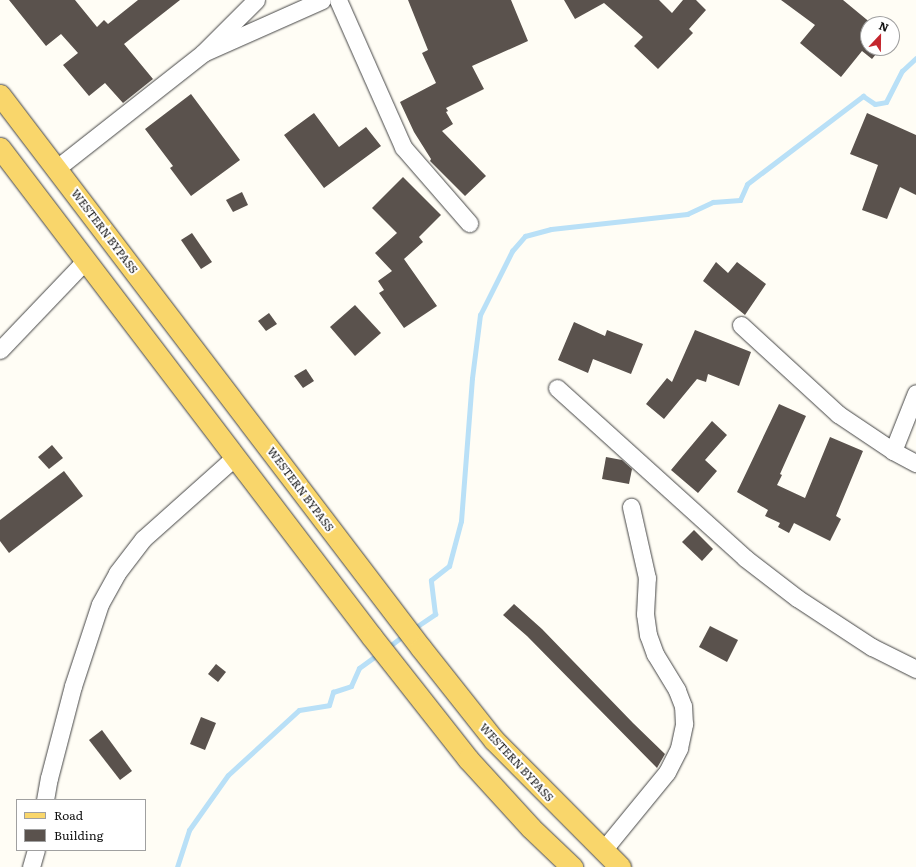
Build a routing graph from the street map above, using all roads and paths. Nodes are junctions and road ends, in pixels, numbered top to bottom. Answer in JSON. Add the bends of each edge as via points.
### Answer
{"nodes":[{"id":1,"x":256,"y":0,"type":"edge"},
{"id":2,"x":322,"y":0,"type":"edge"},
{"id":3,"x":338,"y":0,"type":"edge"},
{"id":4,"x":203,"y":53,"type":"junction"},
{"id":5,"x":0,"y":95,"type":"edge"},
{"id":6,"x":0,"y":148,"type":"edge"},
{"id":7,"x":57,"y":168,"type":"junction"},
{"id":8,"x":470,"y":223,"type":"dead end"},
{"id":9,"x":85,"y":261,"type":"junction"},
{"id":10,"x":741,"y":325,"type":"dead end"},
{"id":11,"x":0,"y":350,"type":"edge"},
{"id":12,"x":557,"y":388,"type":"dead end"},
{"id":13,"x":916,"y":393,"type":"edge"},
{"id":14,"x":893,"y":451,"type":"junction"},
{"id":15,"x":235,"y":457,"type":"junction"},
{"id":16,"x":916,"y":463,"type":"edge"},
{"id":17,"x":631,"y":507,"type":"dead end"},
{"id":18,"x":916,"y":669,"type":"edge"},
{"id":19,"x":45,"y":799,"type":"edge"},
{"id":20,"x":604,"y":849,"type":"junction"},
{"id":21,"x":36,"y":851,"type":"edge"},
{"id":22,"x":31,"y":867,"type":"edge"},
{"id":23,"x":572,"y":867,"type":"edge"},
{"id":24,"x":620,"y":867,"type":"edge"}],
"edges":[{"from":1,"to":4,"type":"street"},
{"from":2,"to":4,"type":"street"},
{"from":3,"to":8,"type":"street","via":[[403,147]]},
{"from":4,"to":7,"type":"street"},
{"from":5,"to":7,"type":"main road","name":"WESTERN BYPASS"},
{"from":6,"to":9,"type":"main road"},
{"from":7,"to":20,"type":"main road","name":"WESTERN BYPASS","via":[[494,740]]},
{"from":9,"to":11,"type":"street"},
{"from":9,"to":15,"type":"main road"},
{"from":10,"to":14,"type":"street","via":[[838,414]]},
{"from":12,"to":18,"type":"street","via":[[745,558],[797,598],[872,647]]},
{"from":13,"to":14,"type":"street"},
{"from":14,"to":16,"type":"street"},
{"from":15,"to":19,"type":"street","via":[[143,539],[117,572],[100,604],[73,686]]},
{"from":15,"to":23,"type":"main road","via":[[468,759],[531,828]]},
{"from":17,"to":20,"type":"street","via":[[647,578],[645,614],[648,635],[677,690],[683,706],[684,724],[679,748],[667,772]]},
{"from":20,"to":24,"type":"main road","name":"WESTERN BYPASS"},
{"from":21,"to":22,"type":"street"}]}
